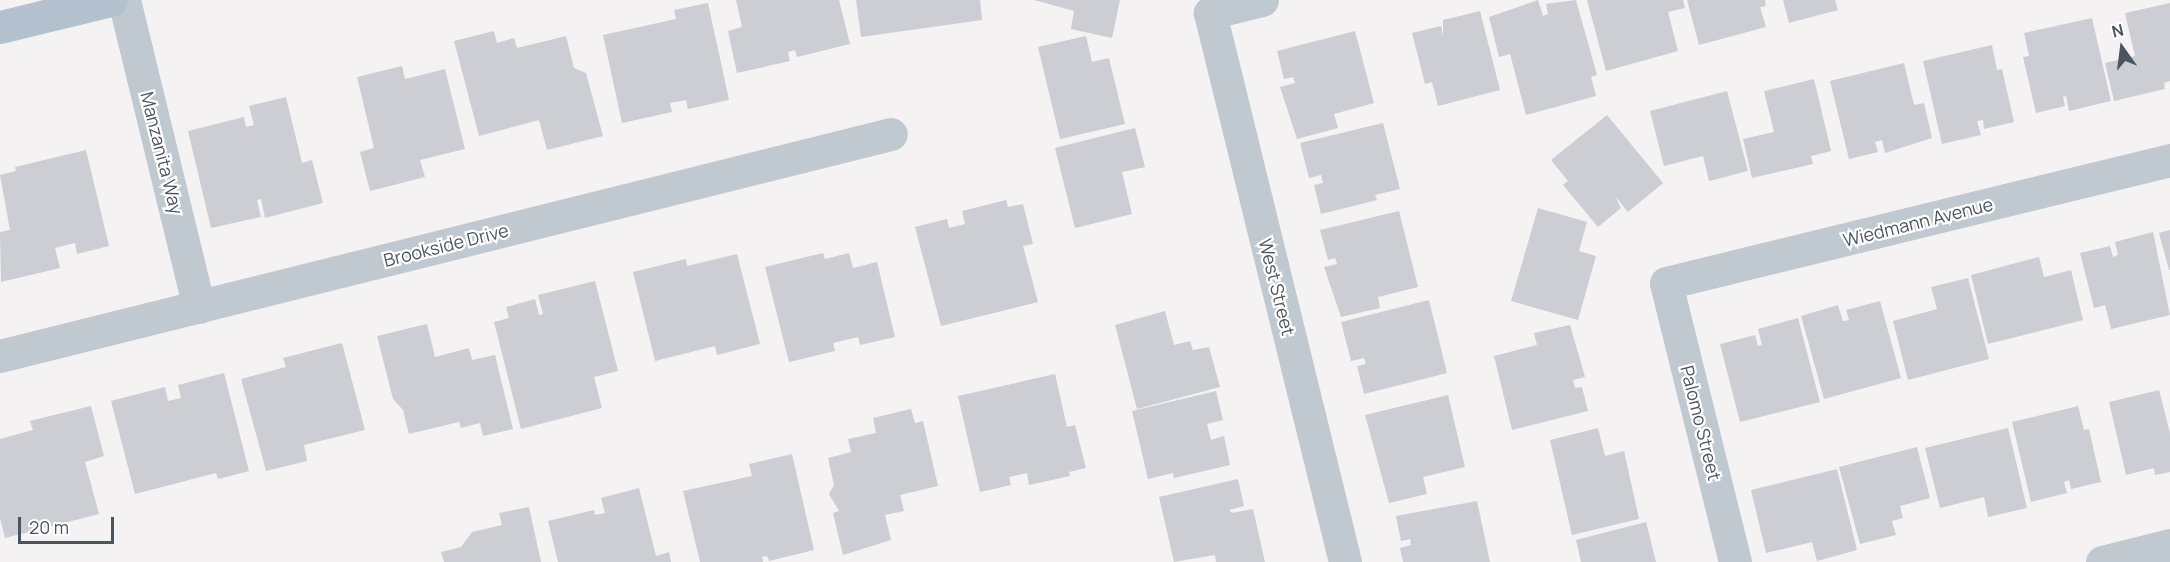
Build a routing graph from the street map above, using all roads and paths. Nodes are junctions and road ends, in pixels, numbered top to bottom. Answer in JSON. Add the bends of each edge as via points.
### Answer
{"nodes":[{"id":1,"x":111,"y":0,"type":"edge"},
{"id":2,"x":124,"y":0,"type":"edge"},
{"id":3,"x":1262,"y":0,"type":"edge"},
{"id":4,"x":0,"y":27,"type":"edge"},
{"id":5,"x":891,"y":134,"type":"dead end"},
{"id":6,"x":2170,"y":160,"type":"edge"},
{"id":7,"x":1666,"y":283,"type":"joint"},
{"id":8,"x":200,"y":307,"type":"junction"},
{"id":9,"x":0,"y":356,"type":"edge"},
{"id":10,"x":2170,"y":545,"type":"edge"},
{"id":11,"x":1345,"y":562,"type":"edge"},
{"id":12,"x":1735,"y":562,"type":"edge"},
{"id":13,"x":2102,"y":562,"type":"edge"}],
"edges":[{"from":1,"to":4,"type":"main road"},
{"from":2,"to":8,"type":"street","name":"Manzanita Way"},
{"from":3,"to":11,"type":"street","name":"West Street","via":[[1210,13]]},
{"from":5,"to":8,"type":"street","name":"Brookside Drive"},
{"from":6,"to":7,"type":"street","name":"Wiedmann Avenue"},
{"from":7,"to":12,"type":"street","name":"Palomo Street"},
{"from":8,"to":9,"type":"street","name":"Brookside Drive"},
{"from":10,"to":13,"type":"street"}]}
